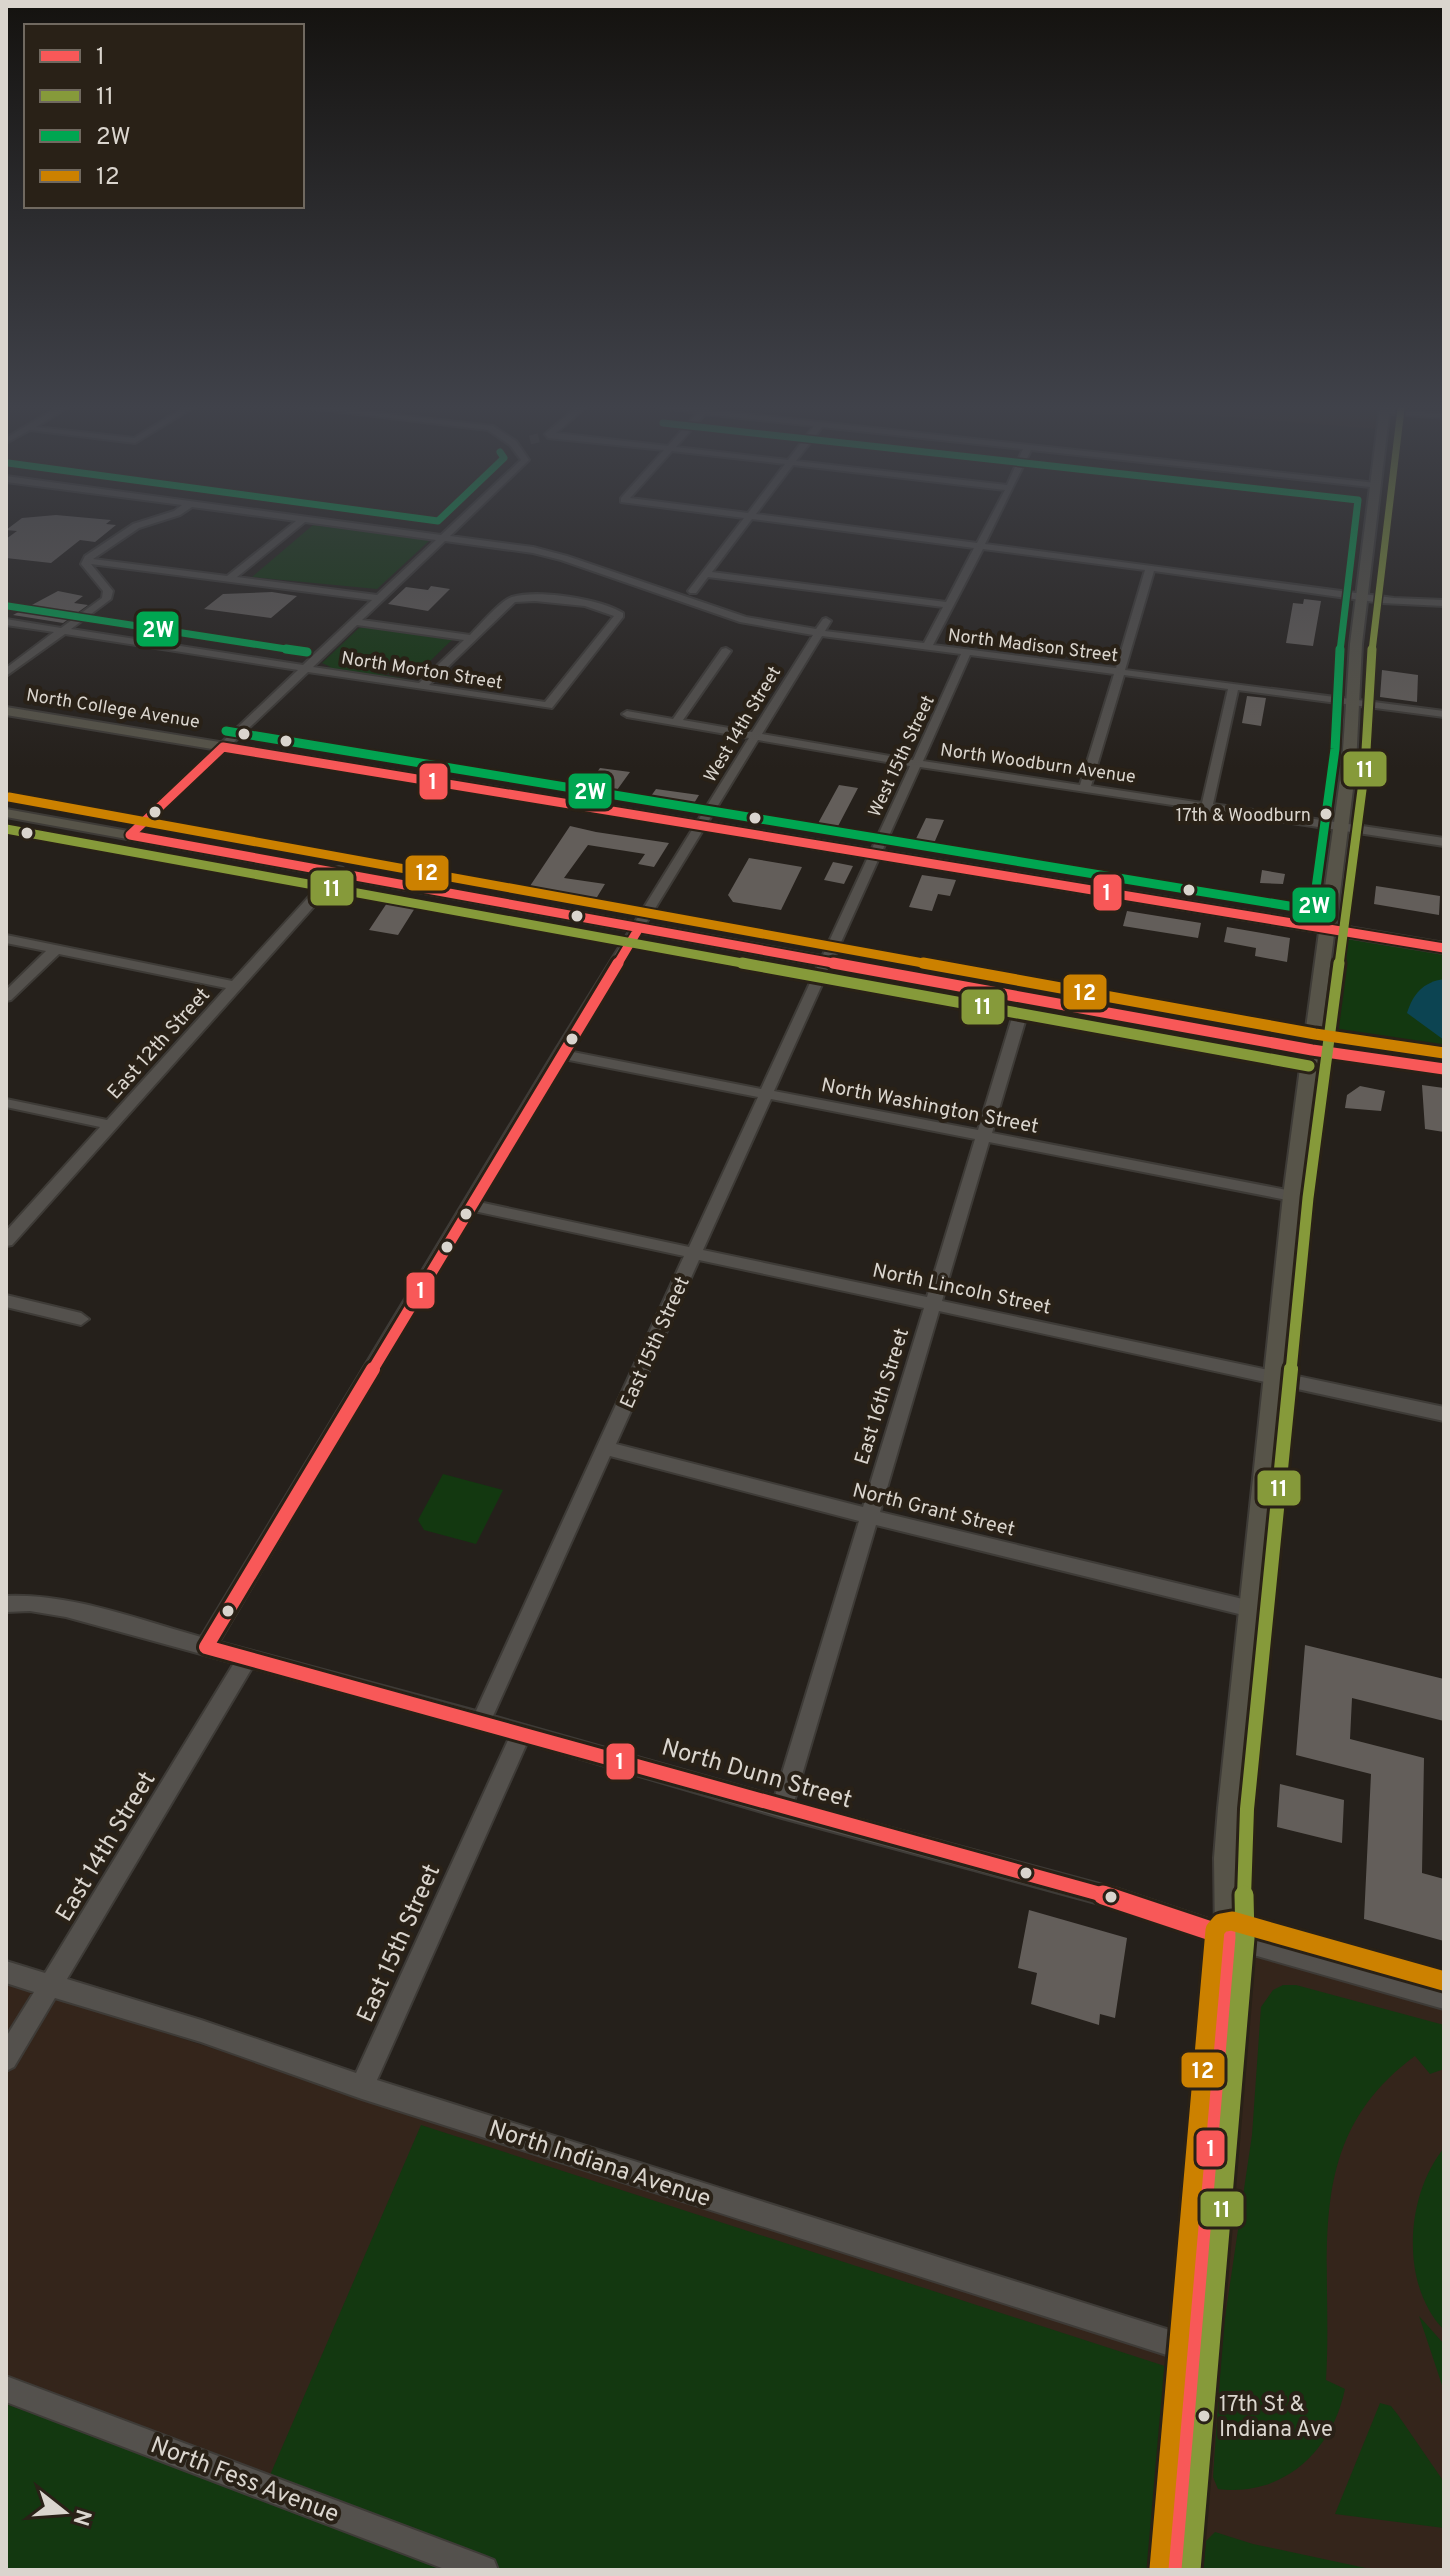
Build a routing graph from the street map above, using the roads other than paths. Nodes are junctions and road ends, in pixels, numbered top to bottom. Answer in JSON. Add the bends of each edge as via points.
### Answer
{"nodes":[{"id":1,"x":134,"y":527,"type":"edge"},
{"id":2,"x":293,"y":527,"type":"edge"},
{"id":3,"x":369,"y":527,"type":"edge"},
{"id":4,"x":455,"y":527,"type":"edge"},
{"id":5,"x":740,"y":527,"type":"edge"},
{"id":6,"x":823,"y":527,"type":"edge"},
{"id":7,"x":988,"y":527,"type":"edge"},
{"id":8,"x":1371,"y":527,"type":"edge"},
{"id":9,"x":444,"y":538,"type":"junction"},
{"id":10,"x":978,"y":546,"type":"junction"},
{"id":11,"x":86,"y":561,"type":"junction"},
{"id":12,"x":1151,"y":567,"type":"junction"},
{"id":13,"x":705,"y":574,"type":"junction"},
{"id":14,"x":230,"y":578,"type":"junction"},
{"id":15,"x":693,"y":591,"type":"dead end"},
{"id":16,"x":1362,"y":596,"type":"junction"},
{"id":17,"x":379,"y":598,"type":"junction"},
{"id":18,"x":1444,"y":603,"type":"edge"},
{"id":19,"x":949,"y":605,"type":"junction"},
{"id":20,"x":826,"y":621,"type":"dead end"},
{"id":21,"x":6,"y":622,"type":"edge"},
{"id":22,"x":354,"y":622,"type":"junction"},
{"id":23,"x":62,"y":631,"type":"junction"},
{"id":24,"x":817,"y":633,"type":"junction"},
{"id":25,"x":470,"y":638,"type":"junction"},
{"id":26,"x":927,"y":647,"type":"junction"},
{"id":27,"x":726,"y":651,"type":"dead end"},
{"id":28,"x":967,"y":652,"type":"junction"},
{"id":29,"x":305,"y":668,"type":"junction"},
{"id":30,"x":1121,"y":672,"type":"junction"},
{"id":31,"x":6,"y":673,"type":"edge"},
{"id":32,"x":422,"y":686,"type":"junction"},
{"id":33,"x":1234,"y":686,"type":"junction"},
{"id":34,"x":1354,"y":702,"type":"junction"},
{"id":35,"x":6,"y":711,"type":"edge"},
{"id":36,"x":627,"y":714,"type":"dead end"},
{"id":37,"x":1444,"y":714,"type":"edge"},
{"id":38,"x":676,"y":722,"type":"junction"},
{"id":39,"x":756,"y":738,"type":"junction"},
{"id":40,"x":223,"y":747,"type":"junction"},
{"id":41,"x":919,"y":764,"type":"junction"},
{"id":42,"x":1085,"y":788,"type":"junction"},
{"id":43,"x":1207,"y":806,"type":"junction"},
{"id":44,"x":6,"y":813,"type":"edge"},
{"id":45,"x":701,"y":826,"type":"junction"},
{"id":46,"x":1341,"y":826,"type":"junction"},
{"id":47,"x":130,"y":835,"type":"junction"},
{"id":48,"x":1444,"y":842,"type":"edge"},
{"id":49,"x":875,"y":854,"type":"junction"},
{"id":50,"x":339,"y":871,"type":"junction"},
{"id":51,"x":639,"y":928,"type":"junction"},
{"id":52,"x":1327,"y":928,"type":"junction"},
{"id":53,"x":6,"y":939,"type":"edge"},
{"id":54,"x":1444,"y":948,"type":"edge"},
{"id":55,"x":56,"y":949,"type":"junction"},
{"id":56,"x":825,"y":962,"type":"junction"},
{"id":57,"x":236,"y":986,"type":"junction"},
{"id":58,"x":6,"y":997,"type":"edge"},
{"id":59,"x":1025,"y":998,"type":"junction"},
{"id":60,"x":1312,"y":1050,"type":"junction"},
{"id":61,"x":560,"y":1054,"type":"junction"},
{"id":62,"x":1444,"y":1069,"type":"edge"},
{"id":63,"x":766,"y":1094,"type":"junction"},
{"id":64,"x":6,"y":1103,"type":"edge"},
{"id":65,"x":110,"y":1125,"type":"junction"},
{"id":66,"x":984,"y":1136,"type":"junction"},
{"id":67,"x":1292,"y":1196,"type":"junction"},
{"id":68,"x":470,"y":1205,"type":"junction"},
{"id":69,"x":6,"y":1241,"type":"edge"},
{"id":70,"x":694,"y":1253,"type":"junction"},
{"id":71,"x":6,"y":1301,"type":"edge"},
{"id":72,"x":932,"y":1303,"type":"junction"},
{"id":73,"x":81,"y":1319,"type":"dead end"},
{"id":74,"x":1276,"y":1378,"type":"junction"},
{"id":75,"x":1444,"y":1414,"type":"edge"},
{"id":76,"x":607,"y":1448,"type":"junction"},
{"id":77,"x":868,"y":1516,"type":"junction"},
{"id":78,"x":6,"y":1604,"type":"edge"},
{"id":79,"x":1251,"y":1609,"type":"junction"},
{"id":80,"x":206,"y":1647,"type":"junction"},
{"id":81,"x":247,"y":1659,"type":"junction"},
{"id":82,"x":481,"y":1721,"type":"junction"},
{"id":83,"x":521,"y":1733,"type":"junction"},
{"id":84,"x":782,"y":1808,"type":"junction"},
{"id":85,"x":1229,"y":1937,"type":"junction"},
{"id":86,"x":6,"y":1972,"type":"edge"},
{"id":87,"x":52,"y":1986,"type":"junction"},
{"id":88,"x":1444,"y":1998,"type":"edge"},
{"id":89,"x":6,"y":2059,"type":"edge"},
{"id":90,"x":362,"y":2087,"type":"junction"},
{"id":91,"x":1195,"y":2351,"type":"junction"},
{"id":92,"x":6,"y":2389,"type":"edge"},
{"id":93,"x":484,"y":2570,"type":"edge"},
{"id":94,"x":1175,"y":2570,"type":"edge"}],
"edges":[{"from":1,"to":11,"type":"street"},
{"from":2,"to":14,"type":"street"},
{"from":3,"to":9,"type":"street","name":"North Madison Street"},
{"from":4,"to":9,"type":"street"},
{"from":5,"to":13,"type":"street"},
{"from":6,"to":10,"type":"street"},
{"from":7,"to":10,"type":"street"},
{"from":8,"to":16,"type":"main road"},
{"from":9,"to":17,"type":"street"},
{"from":9,"to":24,"type":"street","name":"North Madison Street","via":[[558,555],[710,611]]},
{"from":10,"to":12,"type":"street"},
{"from":10,"to":19,"type":"street"},
{"from":11,"to":14,"type":"street"},
{"from":11,"to":23,"type":"street","via":[[108,596]]},
{"from":12,"to":16,"type":"street"},
{"from":12,"to":30,"type":"street"},
{"from":13,"to":15,"type":"street"},
{"from":13,"to":19,"type":"street"},
{"from":14,"to":17,"type":"street"},
{"from":16,"to":18,"type":"street"},
{"from":16,"to":34,"type":"main road"},
{"from":17,"to":22,"type":"street"},
{"from":19,"to":26,"type":"street"},
{"from":20,"to":24,"type":"street","name":"West 14th Street"},
{"from":21,"to":23,"type":"street","name":"North Morton Street"},
{"from":22,"to":25,"type":"street"},
{"from":22,"to":29,"type":"street"},
{"from":23,"to":29,"type":"street","name":"North Morton Street"},
{"from":23,"to":31,"type":"street"},
{"from":24,"to":26,"type":"street","name":"North Madison Street"},
{"from":24,"to":39,"type":"street","name":"West 14th Street"},
{"from":25,"to":32,"type":"street"},
{"from":25,"to":32,"type":"street","name":"North Morton Street","via":[[505,603],[523,597],[604,606],[618,612],[620,619],[548,706]]},
{"from":26,"to":28,"type":"street","name":"North Madison Street"},
{"from":27,"to":38,"type":"street"},
{"from":28,"to":30,"type":"street","name":"North Madison Street"},
{"from":28,"to":41,"type":"street","name":"West 15th Street"},
{"from":29,"to":32,"type":"street","name":"North Morton Street"},
{"from":29,"to":40,"type":"street"},
{"from":30,"to":33,"type":"street","name":"North Madison Street"},
{"from":30,"to":42,"type":"street"},
{"from":33,"to":34,"type":"street","name":"North Madison Street"},
{"from":33,"to":43,"type":"street"},
{"from":34,"to":37,"type":"street","name":"North Madison Street"},
{"from":34,"to":46,"type":"main road"},
{"from":35,"to":40,"type":"main road","name":"North College Avenue"},
{"from":36,"to":38,"type":"street","name":"North Woodburn Avenue"},
{"from":38,"to":39,"type":"street","name":"North Woodburn Avenue"},
{"from":39,"to":41,"type":"street","name":"North Woodburn Avenue"},
{"from":39,"to":45,"type":"street","name":"West 14th Street"},
{"from":40,"to":45,"type":"main road","name":"North College Avenue"},
{"from":40,"to":47,"type":"street"},
{"from":41,"to":42,"type":"street","name":"North Woodburn Avenue"},
{"from":41,"to":49,"type":"street","name":"West 15th Street"},
{"from":42,"to":43,"type":"street","name":"North Woodburn Avenue"},
{"from":43,"to":46,"type":"street","name":"North Woodburn Avenue"},
{"from":44,"to":47,"type":"main road"},
{"from":45,"to":49,"type":"main road","name":"North College Avenue"},
{"from":45,"to":51,"type":"street","name":"West 14th Street"},
{"from":46,"to":48,"type":"street","name":"North Woodburn Avenue"},
{"from":46,"to":52,"type":"main road"},
{"from":47,"to":50,"type":"main road"},
{"from":49,"to":52,"type":"main road","name":"North College Avenue"},
{"from":49,"to":56,"type":"street","name":"West 15th Street"},
{"from":50,"to":51,"type":"main road"},
{"from":50,"to":57,"type":"street","name":"East 12th Street"},
{"from":51,"to":56,"type":"main road"},
{"from":51,"to":61,"type":"street"},
{"from":52,"to":54,"type":"main road","name":"North College Avenue"},
{"from":52,"to":60,"type":"main road"},
{"from":53,"to":55,"type":"street"},
{"from":55,"to":57,"type":"street"},
{"from":55,"to":58,"type":"street"},
{"from":56,"to":59,"type":"main road"},
{"from":56,"to":63,"type":"street","name":"East 15th Street"},
{"from":57,"to":65,"type":"street","name":"East 12th Street"},
{"from":59,"to":60,"type":"main road"},
{"from":59,"to":66,"type":"street","name":"East 16th Street"},
{"from":60,"to":62,"type":"main road"},
{"from":60,"to":67,"type":"main road"},
{"from":61,"to":63,"type":"street","name":"North Washington Street"},
{"from":61,"to":68,"type":"street"},
{"from":63,"to":66,"type":"street","name":"North Washington Street"},
{"from":63,"to":70,"type":"street","name":"East 15th Street"},
{"from":64,"to":65,"type":"street"},
{"from":65,"to":69,"type":"street","name":"East 12th Street"},
{"from":66,"to":67,"type":"street","name":"North Washington Street"},
{"from":66,"to":72,"type":"street","name":"East 16th Street"},
{"from":67,"to":74,"type":"main road"},
{"from":68,"to":70,"type":"street","name":"North Lincoln Street"},
{"from":68,"to":80,"type":"street"},
{"from":70,"to":72,"type":"street","name":"North Lincoln Street"},
{"from":70,"to":76,"type":"street","name":"East 15th Street"},
{"from":71,"to":73,"type":"street"},
{"from":72,"to":74,"type":"street","name":"North Lincoln Street"},
{"from":72,"to":77,"type":"street","name":"East 16th Street"},
{"from":74,"to":75,"type":"street","name":"North Lincoln Street"},
{"from":74,"to":79,"type":"main road"},
{"from":76,"to":77,"type":"street","name":"North Grant Street"},
{"from":76,"to":82,"type":"street","name":"East 15th Street"},
{"from":77,"to":79,"type":"street","name":"North Grant Street"},
{"from":77,"to":84,"type":"street","name":"East 16th Street"},
{"from":78,"to":80,"type":"street","name":"North Dunn Street","via":[[66,1609]]},
{"from":79,"to":85,"type":"main road","via":[[1227,1858]]},
{"from":80,"to":81,"type":"street","name":"North Dunn Street"},
{"from":81,"to":82,"type":"street","name":"North Dunn Street"},
{"from":81,"to":87,"type":"street","name":"East 14th Street"},
{"from":82,"to":83,"type":"street","name":"North Dunn Street"},
{"from":83,"to":84,"type":"street","name":"North Dunn Street"},
{"from":83,"to":90,"type":"street","name":"East 15th Street"},
{"from":84,"to":85,"type":"street","name":"North Dunn Street","via":[[1118,1899]]},
{"from":85,"to":88,"type":"street","name":"North Dunn Street"},
{"from":85,"to":91,"type":"main road"},
{"from":86,"to":87,"type":"street","name":"North Indiana Avenue"},
{"from":87,"to":89,"type":"street","name":"East 14th Street"},
{"from":87,"to":90,"type":"street","name":"North Indiana Avenue"},
{"from":90,"to":91,"type":"street","name":"North Indiana Avenue"},
{"from":91,"to":94,"type":"main road"},
{"from":92,"to":93,"type":"street","name":"North Fess Avenue"}]}
